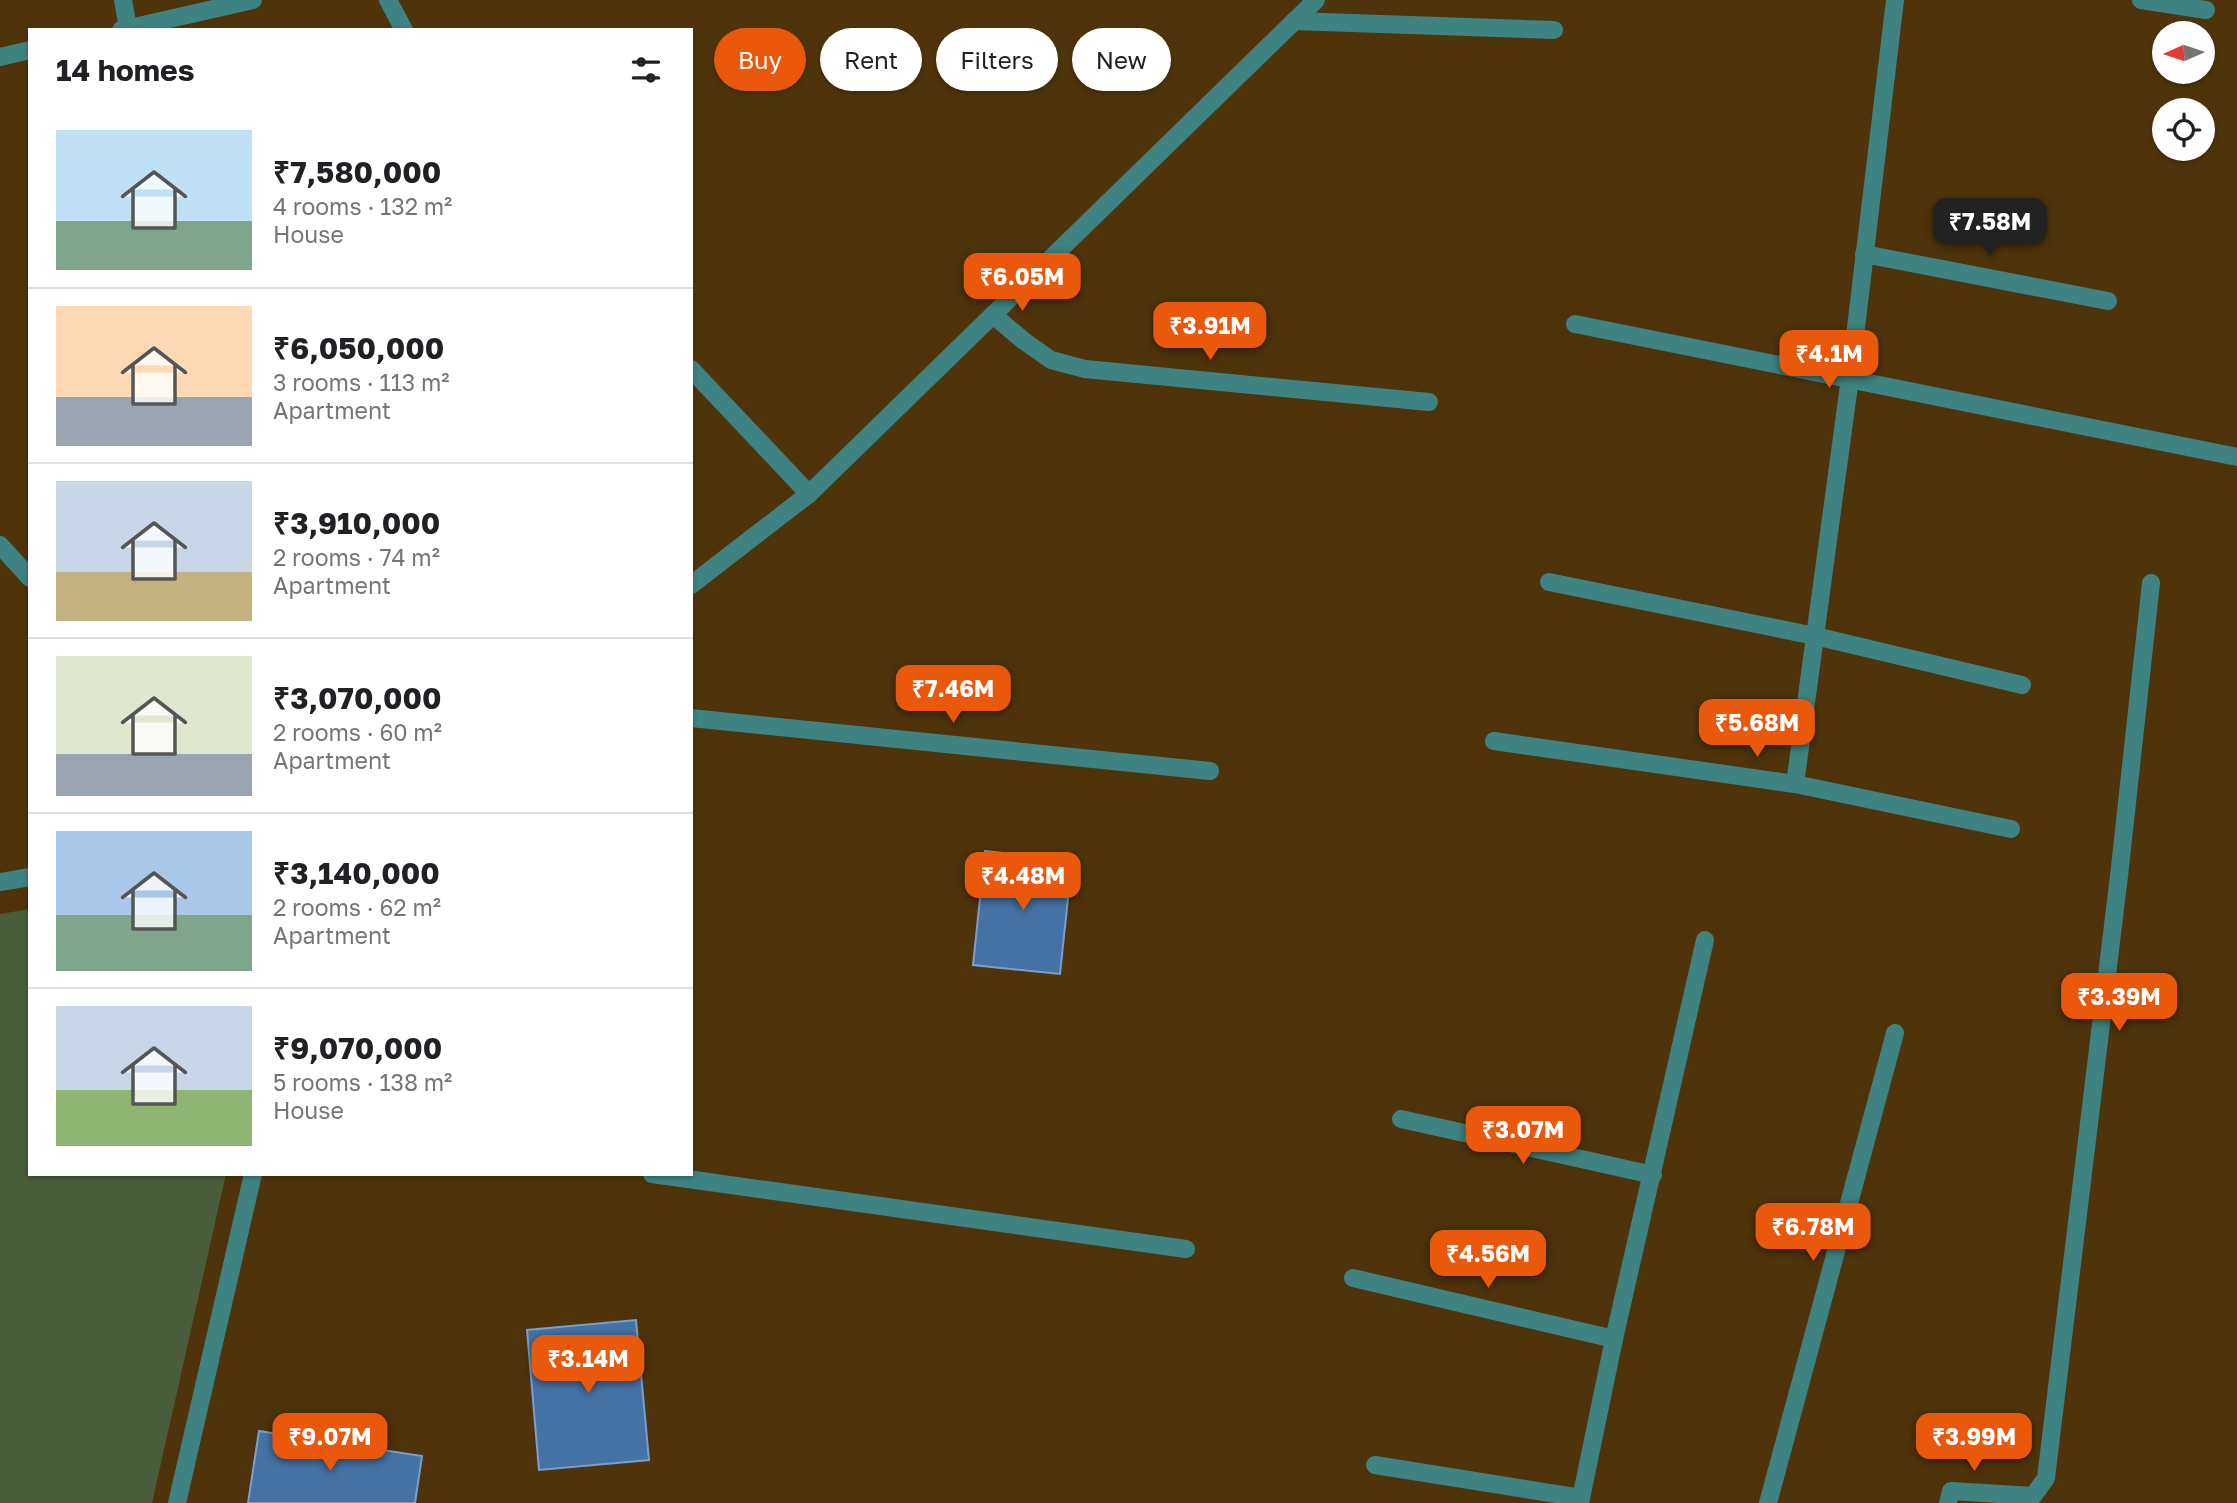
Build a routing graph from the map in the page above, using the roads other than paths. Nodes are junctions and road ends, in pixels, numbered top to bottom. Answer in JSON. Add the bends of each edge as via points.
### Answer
{"nodes":[{"id":1,"x":123,"y":0,"type":"edge"},
{"id":2,"x":253,"y":0,"type":"edge"},
{"id":3,"x":388,"y":0,"type":"edge"},
{"id":4,"x":1316,"y":0,"type":"edge"},
{"id":5,"x":1895,"y":0,"type":"edge"},
{"id":6,"x":2141,"y":0,"type":"edge"},
{"id":7,"x":2206,"y":10,"type":"dead end"},
{"id":8,"x":1294,"y":21,"type":"junction"},
{"id":9,"x":124,"y":28,"type":"edge"},
{"id":10,"x":128,"y":28,"type":"edge"},
{"id":11,"x":403,"y":28,"type":"edge"},
{"id":12,"x":1553,"y":30,"type":"dead end"},
{"id":13,"x":28,"y":50,"type":"edge"},
{"id":14,"x":0,"y":57,"type":"edge"},
{"id":15,"x":1864,"y":254,"type":"junction"},
{"id":16,"x":2108,"y":301,"type":"dead end"},
{"id":17,"x":993,"y":314,"type":"junction"},
{"id":18,"x":1575,"y":324,"type":"dead end"},
{"id":19,"x":693,"y":371,"type":"edge"},
{"id":20,"x":1850,"y":378,"type":"junction"},
{"id":21,"x":1429,"y":402,"type":"dead end"},
{"id":22,"x":2237,"y":457,"type":"edge"},
{"id":23,"x":808,"y":495,"type":"junction"},
{"id":24,"x":0,"y":545,"type":"edge"},
{"id":25,"x":28,"y":576,"type":"edge"},
{"id":26,"x":1549,"y":582,"type":"dead end"},
{"id":27,"x":693,"y":583,"type":"edge"},
{"id":28,"x":2151,"y":583,"type":"dead end"},
{"id":29,"x":1815,"y":636,"type":"junction"},
{"id":30,"x":2022,"y":685,"type":"dead end"},
{"id":31,"x":693,"y":718,"type":"edge"},
{"id":32,"x":1494,"y":741,"type":"dead end"},
{"id":33,"x":1210,"y":771,"type":"dead end"},
{"id":34,"x":1795,"y":784,"type":"junction"},
{"id":35,"x":2011,"y":829,"type":"dead end"},
{"id":36,"x":28,"y":877,"type":"edge"},
{"id":37,"x":0,"y":882,"type":"edge"},
{"id":38,"x":1706,"y":940,"type":"dead end"},
{"id":39,"x":1895,"y":1033,"type":"dead end"},
{"id":40,"x":1401,"y":1119,"type":"dead end"},
{"id":41,"x":1653,"y":1175,"type":"junction"},
{"id":42,"x":253,"y":1176,"type":"edge"},
{"id":43,"x":666,"y":1176,"type":"edge"},
{"id":44,"x":1186,"y":1249,"type":"dead end"},
{"id":45,"x":1353,"y":1278,"type":"dead end"},
{"id":46,"x":1614,"y":1339,"type":"junction"},
{"id":47,"x":1375,"y":1465,"type":"dead end"},
{"id":48,"x":1580,"y":1501,"type":"edge"},
{"id":49,"x":177,"y":1503,"type":"edge"},
{"id":50,"x":1768,"y":1503,"type":"edge"},
{"id":51,"x":1948,"y":1503,"type":"edge"}],
"edges":[{"from":1,"to":9,"type":"street"},
{"from":2,"to":10,"type":"street"},
{"from":3,"to":11,"type":"street"},
{"from":4,"to":8,"type":"street"},
{"from":5,"to":15,"type":"street"},
{"from":6,"to":7,"type":"street"},
{"from":8,"to":12,"type":"street"},
{"from":8,"to":17,"type":"street"},
{"from":13,"to":14,"type":"street"},
{"from":15,"to":16,"type":"street"},
{"from":15,"to":20,"type":"street"},
{"from":17,"to":21,"type":"street","via":[[1051,359],[1086,369]]},
{"from":17,"to":23,"type":"street"},
{"from":18,"to":20,"type":"street"},
{"from":19,"to":23,"type":"street"},
{"from":20,"to":22,"type":"street"},
{"from":20,"to":29,"type":"street"},
{"from":23,"to":27,"type":"street"},
{"from":24,"to":25,"type":"street"},
{"from":26,"to":29,"type":"street"},
{"from":28,"to":51,"type":"street","via":[[2046,1478],[2033,1496],[1951,1490]]},
{"from":29,"to":30,"type":"street"},
{"from":29,"to":34,"type":"street"},
{"from":31,"to":33,"type":"street"},
{"from":32,"to":34,"type":"street"},
{"from":34,"to":35,"type":"street"},
{"from":36,"to":37,"type":"street"},
{"from":38,"to":41,"type":"street"},
{"from":39,"to":50,"type":"street"},
{"from":40,"to":41,"type":"street"},
{"from":41,"to":46,"type":"street"},
{"from":42,"to":49,"type":"street"},
{"from":43,"to":44,"type":"street"},
{"from":45,"to":46,"type":"street"},
{"from":46,"to":48,"type":"street"},
{"from":47,"to":48,"type":"street"}]}
